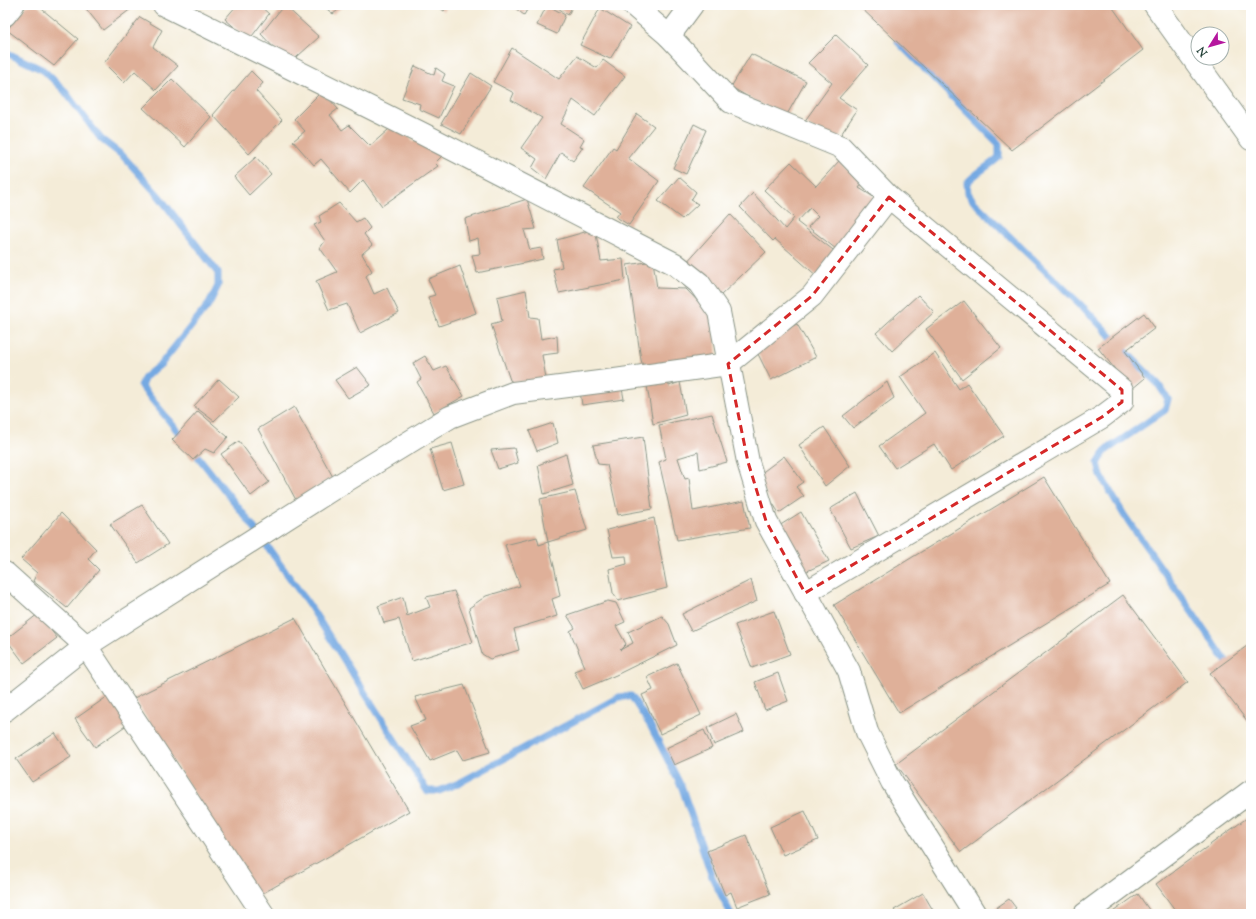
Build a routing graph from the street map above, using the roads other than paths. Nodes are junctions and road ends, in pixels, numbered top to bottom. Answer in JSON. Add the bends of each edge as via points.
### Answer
{"nodes":[{"id":1,"x":13,"y":5,"type":"edge"},
{"id":2,"x":164,"y":5,"type":"edge"},
{"id":3,"x":633,"y":5,"type":"edge"},
{"id":4,"x":692,"y":5,"type":"edge"},
{"id":5,"x":1155,"y":5,"type":"edge"},
{"id":6,"x":5,"y":15,"type":"edge"},
{"id":7,"x":669,"y":36,"type":"junction"},
{"id":8,"x":1251,"y":139,"type":"edge"},
{"id":9,"x":889,"y":197,"type":"junction"},
{"id":10,"x":728,"y":364,"type":"junction"},
{"id":11,"x":5,"y":573,"type":"edge"},
{"id":12,"x":805,"y":593,"type":"junction"},
{"id":13,"x":86,"y":646,"type":"junction"},
{"id":14,"x":5,"y":710,"type":"edge"},
{"id":15,"x":1251,"y":791,"type":"edge"},
{"id":16,"x":263,"y":914,"type":"edge"},
{"id":17,"x":975,"y":914,"type":"edge"},
{"id":18,"x":1085,"y":914,"type":"edge"}],
"edges":[{"from":1,"to":6,"type":"street"},
{"from":2,"to":10,"type":"street","via":[[423,134],[675,264],[699,283],[719,312]]},
{"from":3,"to":7,"type":"street"},
{"from":4,"to":7,"type":"street"},
{"from":5,"to":8,"type":"street"},
{"from":7,"to":9,"type":"street","via":[[731,102],[841,147]]},
{"from":9,"to":10,"type":"street","via":[[812,296]]},
{"from":9,"to":12,"type":"street","via":[[1122,390],[1122,402],[1102,417]]},
{"from":10,"to":12,"type":"street","via":[[748,462],[766,521]]},
{"from":10,"to":13,"type":"street","via":[[513,393],[450,417]]},
{"from":11,"to":13,"type":"street"},
{"from":12,"to":17,"type":"street","via":[[848,671],[867,732],[892,782]]},
{"from":13,"to":14,"type":"street"},
{"from":13,"to":16,"type":"street"},
{"from":15,"to":18,"type":"street"}]}
